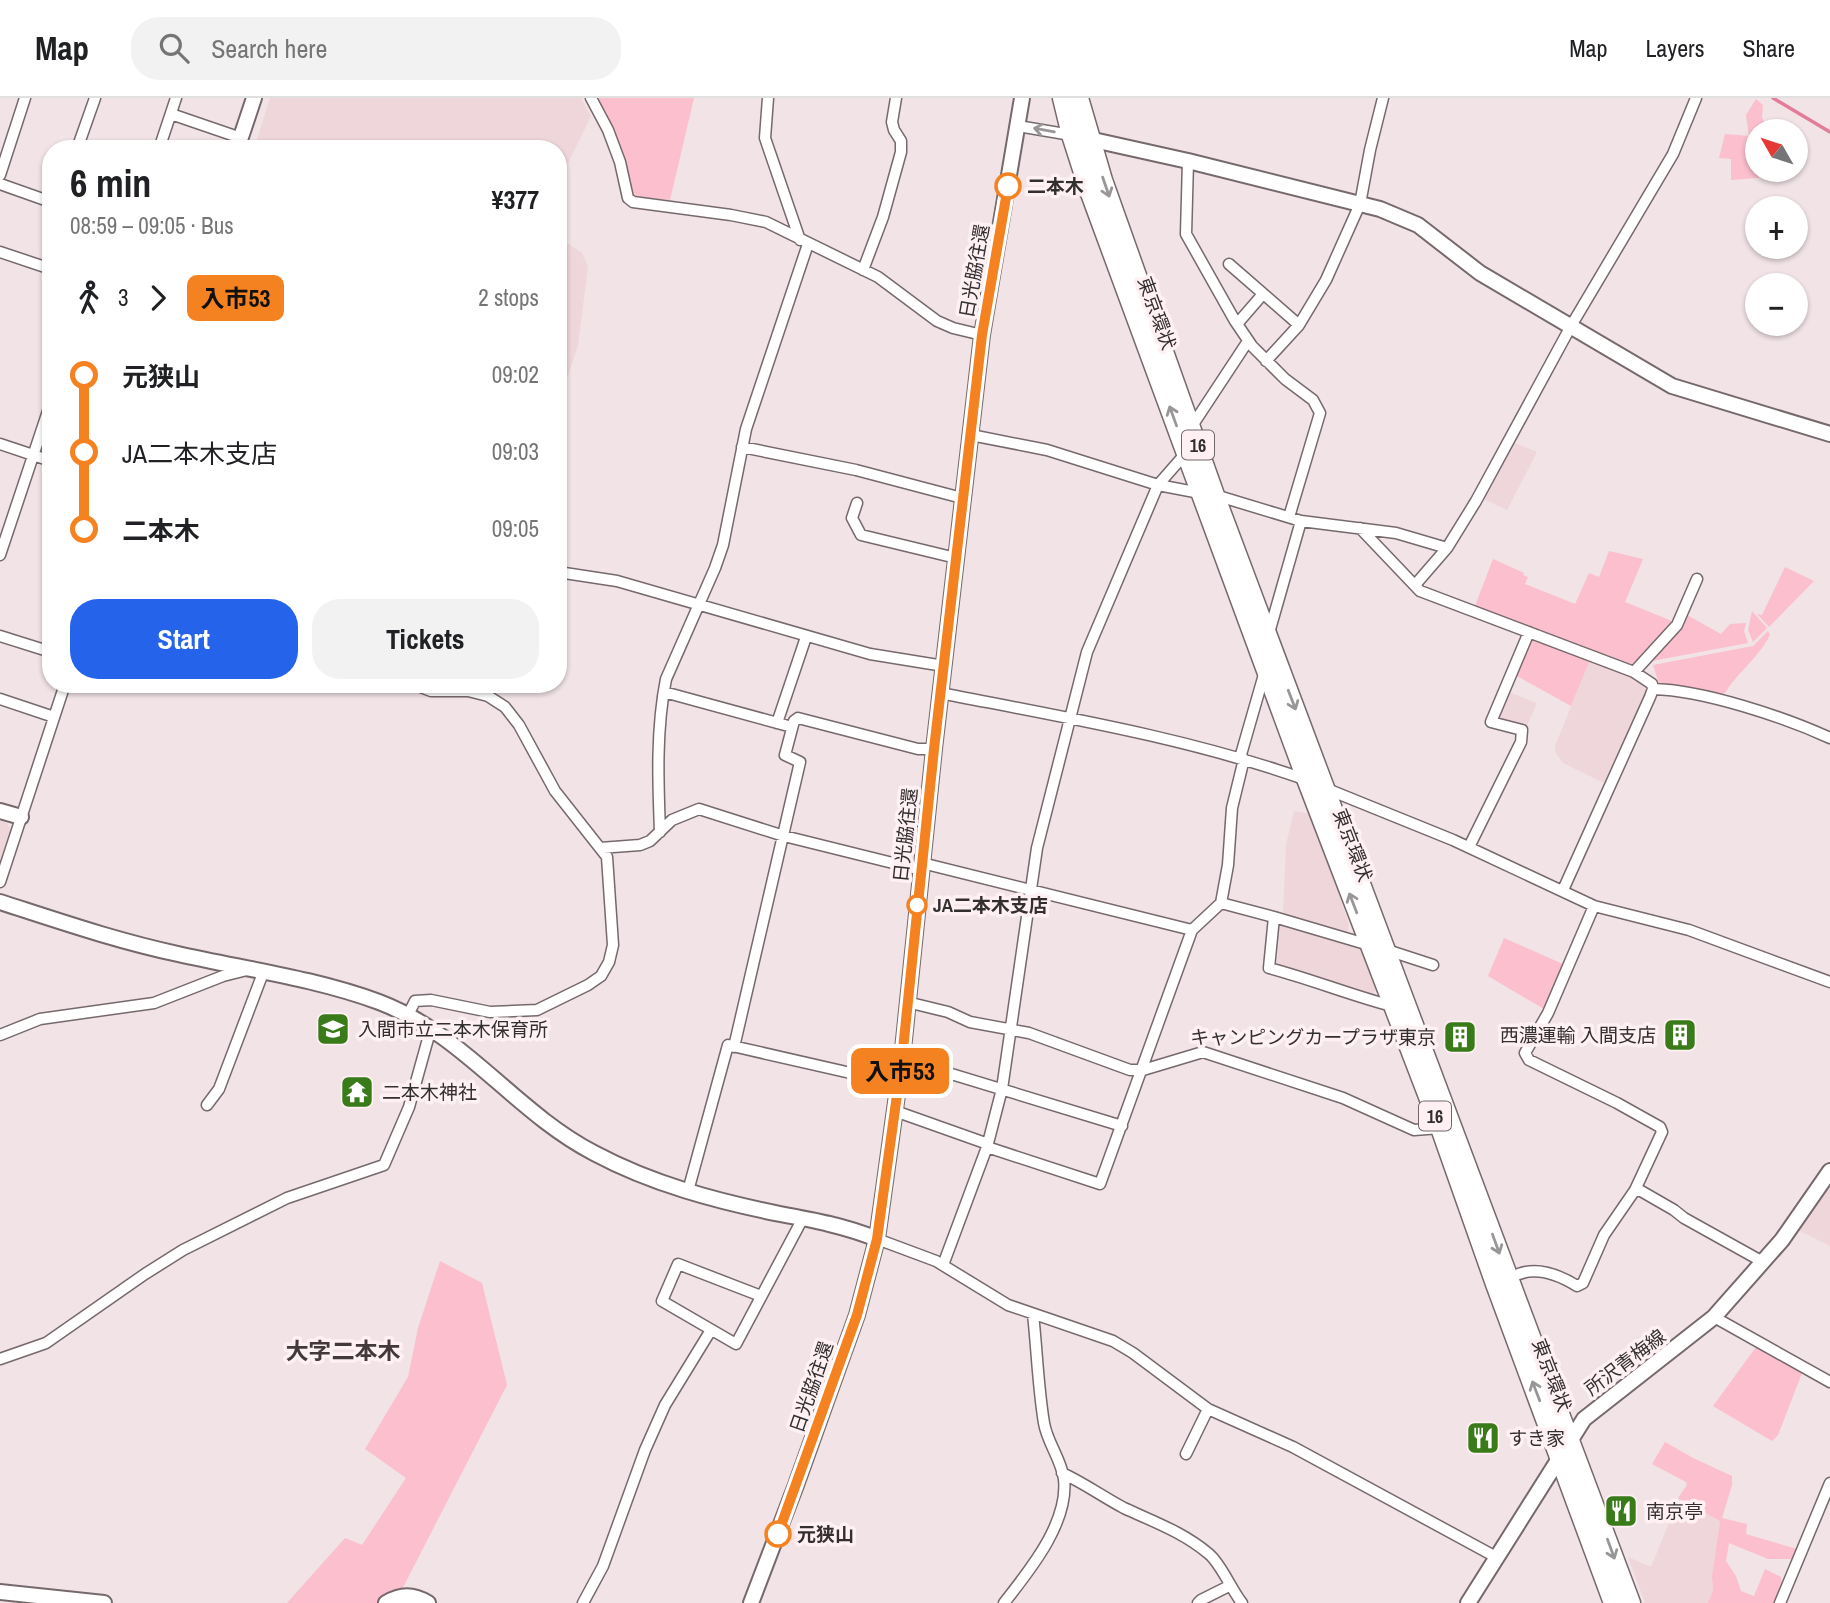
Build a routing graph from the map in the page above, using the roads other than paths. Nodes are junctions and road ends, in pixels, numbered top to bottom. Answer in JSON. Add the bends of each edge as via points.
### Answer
{"nodes":[{"id":1,"x":25,"y":98,"type":"edge"},
{"id":2,"x":95,"y":98,"type":"edge"},
{"id":3,"x":176,"y":98,"type":"edge"},
{"id":4,"x":254,"y":98,"type":"edge"},
{"id":5,"x":591,"y":98,"type":"edge"},
{"id":6,"x":768,"y":98,"type":"edge"},
{"id":7,"x":896,"y":98,"type":"edge"},
{"id":8,"x":1010,"y":98,"type":"edge"},
{"id":9,"x":1062,"y":98,"type":"edge"},
{"id":10,"x":1079,"y":98,"type":"edge"},
{"id":11,"x":1384,"y":98,"type":"edge"},
{"id":12,"x":1696,"y":98,"type":"edge"},
{"id":13,"x":1020,"y":112,"type":"edge"},
{"id":14,"x":171,"y":114,"type":"junction"},
{"id":15,"x":1070,"y":135,"type":"junction"},
{"id":16,"x":1089,"y":138,"type":"junction"},
{"id":17,"x":81,"y":140,"type":"edge"},
{"id":18,"x":162,"y":140,"type":"edge"},
{"id":19,"x":232,"y":140,"type":"edge"},
{"id":20,"x":240,"y":140,"type":"edge"},
{"id":21,"x":1188,"y":161,"type":"junction"},
{"id":22,"x":0,"y":175,"type":"edge"},
{"id":23,"x":0,"y":184,"type":"edge"},
{"id":24,"x":42,"y":199,"type":"edge"},
{"id":25,"x":1360,"y":204,"type":"junction"},
{"id":26,"x":804,"y":242,"type":"junction"},
{"id":27,"x":0,"y":252,"type":"edge"},
{"id":28,"x":1229,"y":264,"type":"dead end"},
{"id":29,"x":42,"y":266,"type":"edge"},
{"id":30,"x":863,"y":270,"type":"junction"},
{"id":31,"x":1263,"y":294,"type":"junction"},
{"id":32,"x":1237,"y":324,"type":"junction"},
{"id":33,"x":1299,"y":325,"type":"junction"},
{"id":34,"x":1572,"y":326,"type":"junction"},
{"id":35,"x":982,"y":335,"type":"junction"},
{"id":36,"x":1248,"y":341,"type":"junction"},
{"id":37,"x":1266,"y":362,"type":"junction"},
{"id":38,"x":1192,"y":426,"type":"junction"},
{"id":39,"x":42,"y":428,"type":"edge"},
{"id":40,"x":1830,"y":434,"type":"edge"},
{"id":41,"x":971,"y":435,"type":"junction"},
{"id":42,"x":0,"y":444,"type":"edge"},
{"id":43,"x":743,"y":447,"type":"junction"},
{"id":44,"x":1186,"y":452,"type":"junction"},
{"id":45,"x":33,"y":455,"type":"junction"},
{"id":46,"x":42,"y":458,"type":"edge"},
{"id":47,"x":1158,"y":485,"type":"junction"},
{"id":48,"x":1208,"y":494,"type":"junction"},
{"id":49,"x":962,"y":498,"type":"junction"},
{"id":50,"x":857,"y":503,"type":"dead end"},
{"id":51,"x":1289,"y":517,"type":"junction"},
{"id":52,"x":1301,"y":521,"type":"junction"},
{"id":53,"x":1360,"y":528,"type":"junction"},
{"id":54,"x":1447,"y":548,"type":"junction"},
{"id":55,"x":0,"y":555,"type":"edge"},
{"id":56,"x":956,"y":558,"type":"junction"},
{"id":57,"x":567,"y":573,"type":"edge"},
{"id":58,"x":1697,"y":579,"type":"dead end"},
{"id":59,"x":1415,"y":585,"type":"junction"},
{"id":60,"x":698,"y":605,"type":"junction"},
{"id":61,"x":1529,"y":632,"type":"junction"},
{"id":62,"x":0,"y":636,"type":"edge"},
{"id":63,"x":1268,"y":636,"type":"junction"},
{"id":64,"x":806,"y":637,"type":"junction"},
{"id":65,"x":42,"y":649,"type":"edge"},
{"id":66,"x":944,"y":666,"type":"junction"},
{"id":67,"x":1266,"y":669,"type":"junction"},
{"id":68,"x":1634,"y":672,"type":"junction"},
{"id":69,"x":1653,"y":689,"type":"junction"},
{"id":70,"x":664,"y":692,"type":"junction"},
{"id":71,"x":62,"y":693,"type":"edge"},
{"id":72,"x":476,"y":693,"type":"edge"},
{"id":73,"x":940,"y":693,"type":"junction"},
{"id":74,"x":0,"y":699,"type":"edge"},
{"id":75,"x":54,"y":717,"type":"junction"},
{"id":76,"x":1072,"y":718,"type":"junction"},
{"id":77,"x":777,"y":723,"type":"junction"},
{"id":78,"x":792,"y":727,"type":"junction"},
{"id":79,"x":1830,"y":738,"type":"edge"},
{"id":80,"x":934,"y":749,"type":"junction"},
{"id":81,"x":1242,"y":759,"type":"junction"},
{"id":82,"x":1306,"y":779,"type":"junction"},
{"id":83,"x":1327,"y":789,"type":"junction"},
{"id":84,"x":0,"y":810,"type":"edge"},
{"id":85,"x":21,"y":817,"type":"junction"},
{"id":86,"x":660,"y":832,"type":"junction"},
{"id":87,"x":784,"y":836,"type":"junction"},
{"id":88,"x":1469,"y":847,"type":"junction"},
{"id":89,"x":600,"y":848,"type":"junction"},
{"id":90,"x":921,"y":866,"type":"junction"},
{"id":91,"x":0,"y":881,"type":"edge"},
{"id":92,"x":1030,"y":890,"type":"junction"},
{"id":93,"x":1563,"y":890,"type":"junction"},
{"id":94,"x":0,"y":902,"type":"edge"},
{"id":95,"x":1221,"y":903,"type":"junction"},
{"id":96,"x":1594,"y":906,"type":"junction"},
{"id":97,"x":1275,"y":917,"type":"junction"},
{"id":98,"x":1192,"y":930,"type":"junction"},
{"id":99,"x":1377,"y":947,"type":"junction"},
{"id":100,"x":1433,"y":965,"type":"dead end"},
{"id":101,"x":248,"y":970,"type":"junction"},
{"id":102,"x":263,"y":973,"type":"junction"},
{"id":103,"x":1830,"y":982,"type":"edge"},
{"id":104,"x":907,"y":1002,"type":"junction"},
{"id":105,"x":1392,"y":1006,"type":"junction"},
{"id":106,"x":408,"y":1015,"type":"junction"},
{"id":107,"x":431,"y":1028,"type":"junction"},
{"id":108,"x":1011,"y":1030,"type":"junction"},
{"id":109,"x":0,"y":1035,"type":"edge"},
{"id":110,"x":734,"y":1047,"type":"junction"},
{"id":111,"x":902,"y":1059,"type":"junction"},
{"id":112,"x":1143,"y":1070,"type":"junction"},
{"id":113,"x":899,"y":1084,"type":"junction"},
{"id":114,"x":1002,"y":1089,"type":"junction"},
{"id":115,"x":207,"y":1105,"type":"dead end"},
{"id":116,"x":895,"y":1111,"type":"junction"},
{"id":117,"x":1122,"y":1126,"type":"junction"},
{"id":118,"x":1440,"y":1128,"type":"junction"},
{"id":119,"x":988,"y":1146,"type":"junction"},
{"id":120,"x":1830,"y":1171,"type":"edge"},
{"id":121,"x":1635,"y":1190,"type":"junction"},
{"id":122,"x":688,"y":1191,"type":"junction"},
{"id":123,"x":803,"y":1218,"type":"junction"},
{"id":124,"x":877,"y":1239,"type":"junction"},
{"id":125,"x":1763,"y":1262,"type":"junction"},
{"id":126,"x":943,"y":1265,"type":"junction"},
{"id":127,"x":1509,"y":1279,"type":"junction"},
{"id":128,"x":761,"y":1296,"type":"junction"},
{"id":129,"x":1033,"y":1314,"type":"junction"},
{"id":130,"x":1714,"y":1317,"type":"junction"},
{"id":131,"x":711,"y":1330,"type":"junction"},
{"id":132,"x":0,"y":1359,"type":"edge"},
{"id":133,"x":1830,"y":1382,"type":"edge"},
{"id":134,"x":1208,"y":1409,"type":"junction"},
{"id":135,"x":1570,"y":1439,"type":"junction"},
{"id":136,"x":1186,"y":1454,"type":"dead end"},
{"id":137,"x":1560,"y":1455,"type":"junction"},
{"id":138,"x":1062,"y":1474,"type":"junction"},
{"id":139,"x":1830,"y":1483,"type":"edge"},
{"id":140,"x":1496,"y":1558,"type":"junction"},
{"id":141,"x":1229,"y":1587,"type":"junction"},
{"id":142,"x":0,"y":1592,"type":"edge"},
{"id":143,"x":104,"y":1603,"type":"edge"},
{"id":144,"x":386,"y":1603,"type":"edge"},
{"id":145,"x":428,"y":1603,"type":"edge"},
{"id":146,"x":583,"y":1603,"type":"edge"},
{"id":147,"x":751,"y":1603,"type":"edge"},
{"id":148,"x":1004,"y":1603,"type":"edge"},
{"id":149,"x":1198,"y":1603,"type":"edge"},
{"id":150,"x":1242,"y":1603,"type":"edge"},
{"id":151,"x":1468,"y":1603,"type":"edge"},
{"id":152,"x":1614,"y":1603,"type":"edge"},
{"id":153,"x":1631,"y":1603,"type":"edge"},
{"id":154,"x":1780,"y":1603,"type":"edge"}],
"edges":[{"from":1,"to":22,"type":"street"},
{"from":2,"to":17,"type":"street"},
{"from":3,"to":14,"type":"street"},
{"from":4,"to":20,"type":"main road"},
{"from":5,"to":26,"type":"street","via":[[608,130],[633,202],[766,222]]},
{"from":6,"to":26,"type":"street","via":[[765,138]]},
{"from":7,"to":30,"type":"street","via":[[892,122],[901,152]]},
{"from":8,"to":13,"type":"main road"},
{"from":9,"to":15,"type":"highway","name":"東京環状","number":"16"},
{"from":10,"to":16,"type":"highway","name":"東京環状","number":"16"},
{"from":11,"to":25,"type":"street"},
{"from":12,"to":34,"type":"street","via":[[1673,154]]},
{"from":15,"to":13,"type":"street","one_way":true},
{"from":13,"to":35,"type":"main road","name":"日光脇往還"},
{"from":14,"to":18,"type":"street"},
{"from":14,"to":19,"type":"street"},
{"from":15,"to":16,"type":"main road"},
{"from":44,"to":15,"type":"highway","name":"東京環状","number":"16","one_way":true},
{"from":16,"to":21,"type":"main road"},
{"from":16,"to":38,"type":"highway","name":"東京環状","number":"16","one_way":true},
{"from":21,"to":25,"type":"main road"},
{"from":21,"to":32,"type":"street","via":[[1186,234]]},
{"from":23,"to":24,"type":"street"},
{"from":25,"to":33,"type":"street","via":[[1326,280]]},
{"from":25,"to":34,"type":"main road","via":[[1418,225],[1480,273]]},
{"from":26,"to":30,"type":"street"},
{"from":26,"to":43,"type":"street"},
{"from":27,"to":29,"type":"street"},
{"from":28,"to":31,"type":"street"},
{"from":30,"to":35,"type":"street","via":[[937,321]]},
{"from":31,"to":32,"type":"street"},
{"from":31,"to":33,"type":"street"},
{"from":32,"to":36,"type":"street"},
{"from":33,"to":37,"type":"street"},
{"from":34,"to":40,"type":"main road","via":[[1672,386]]},
{"from":34,"to":54,"type":"street"},
{"from":35,"to":41,"type":"main road","name":"日光脇往還"},
{"from":36,"to":37,"type":"street"},
{"from":36,"to":38,"type":"street"},
{"from":37,"to":51,"type":"street","via":[[1313,400],[1320,413]]},
{"from":38,"to":48,"type":"highway","name":"東京環状","number":"16"},
{"from":39,"to":45,"type":"street"},
{"from":41,"to":47,"type":"street","via":[[1047,450]]},
{"from":41,"to":49,"type":"main road","name":"日光脇往還"},
{"from":42,"to":45,"type":"street"},
{"from":43,"to":49,"type":"street"},
{"from":43,"to":60,"type":"street","via":[[723,545]]},
{"from":44,"to":47,"type":"street"},
{"from":44,"to":48,"type":"highway","name":"東京環状","number":"16"},
{"from":45,"to":46,"type":"street"},
{"from":45,"to":55,"type":"street"},
{"from":47,"to":48,"type":"street"},
{"from":47,"to":76,"type":"street","via":[[1087,652]]},
{"from":48,"to":51,"type":"street"},
{"from":48,"to":63,"type":"highway","name":"東京環状","number":"16"},
{"from":48,"to":67,"type":"highway","name":"東京環状","number":"16"},
{"from":49,"to":56,"type":"main road","name":"日光脇往還"},
{"from":50,"to":56,"type":"street","via":[[852,518],[861,535]]},
{"from":51,"to":52,"type":"street"},
{"from":52,"to":53,"type":"street"},
{"from":52,"to":63,"type":"street"},
{"from":53,"to":54,"type":"street"},
{"from":53,"to":59,"type":"street"},
{"from":54,"to":59,"type":"street"},
{"from":56,"to":66,"type":"main road","name":"日光脇往還"},
{"from":57,"to":60,"type":"street","via":[[617,581]]},
{"from":58,"to":68,"type":"street","via":[[1677,625]]},
{"from":59,"to":61,"type":"street","via":[[1420,591]]},
{"from":60,"to":64,"type":"street"},
{"from":60,"to":70,"type":"street"},
{"from":61,"to":68,"type":"street"},
{"from":61,"to":88,"type":"street","via":[[1491,722],[1522,730],[1521,742]]},
{"from":62,"to":65,"type":"street"},
{"from":63,"to":83,"type":"highway","name":"東京環状","number":"16","one_way":true},
{"from":64,"to":66,"type":"street"},
{"from":64,"to":77,"type":"street"},
{"from":66,"to":73,"type":"main road","name":"日光脇往還"},
{"from":67,"to":81,"type":"street"},
{"from":67,"to":82,"type":"highway","name":"東京環状","number":"16"},
{"from":68,"to":69,"type":"street"},
{"from":69,"to":79,"type":"street","via":[[1720,701]]},
{"from":69,"to":93,"type":"street"},
{"from":70,"to":77,"type":"street"},
{"from":70,"to":86,"type":"street","via":[[658,777]]},
{"from":71,"to":75,"type":"street"},
{"from":72,"to":89,"type":"street","via":[[505,707],[555,792]]},
{"from":73,"to":76,"type":"street"},
{"from":73,"to":80,"type":"main road","name":"日光脇往還"},
{"from":74,"to":75,"type":"street"},
{"from":75,"to":85,"type":"street"},
{"from":76,"to":81,"type":"street"},
{"from":76,"to":92,"type":"street"},
{"from":77,"to":78,"type":"street"},
{"from":78,"to":80,"type":"street","via":[[798,718],[918,749]]},
{"from":78,"to":87,"type":"street","via":[[785,755],[800,762]]},
{"from":80,"to":90,"type":"main road","name":"日光脇往還"},
{"from":81,"to":82,"type":"street"},
{"from":81,"to":95,"type":"street"},
{"from":82,"to":83,"type":"street"},
{"from":99,"to":82,"type":"highway","name":"東京環状","number":"16","one_way":true},
{"from":83,"to":88,"type":"street"},
{"from":83,"to":99,"type":"highway","name":"東京環状","number":"16"},
{"from":84,"to":85,"type":"main road"},
{"from":85,"to":91,"type":"street"},
{"from":86,"to":87,"type":"street","via":[[672,820],[699,809]]},
{"from":86,"to":89,"type":"street","via":[[640,845]]},
{"from":87,"to":90,"type":"street"},
{"from":87,"to":110,"type":"street"},
{"from":88,"to":93,"type":"street"},
{"from":89,"to":106,"type":"street","via":[[607,857],[613,945],[601,976],[537,1010],[490,1012],[431,1000],[415,1001]]},
{"from":90,"to":92,"type":"street"},
{"from":90,"to":104,"type":"main road","name":"日光脇往還"},
{"from":92,"to":98,"type":"street"},
{"from":92,"to":108,"type":"street"},
{"from":93,"to":96,"type":"street"},
{"from":94,"to":101,"type":"main road","via":[[121,941]]},
{"from":95,"to":97,"type":"street"},
{"from":95,"to":98,"type":"street"},
{"from":96,"to":103,"type":"street","via":[[1689,930]]},
{"from":96,"to":121,"type":"street","via":[[1548,1013],[1525,1053],[1529,1060],[1660,1127],[1662,1132]]},
{"from":97,"to":99,"type":"street"},
{"from":97,"to":105,"type":"street","via":[[1269,968]]},
{"from":98,"to":112,"type":"street"},
{"from":99,"to":100,"type":"street"},
{"from":99,"to":105,"type":"highway","name":"東京環状","number":"16"},
{"from":99,"to":127,"type":"highway","name":"東京環状","number":"16","one_way":true},
{"from":101,"to":102,"type":"main road"},
{"from":101,"to":109,"type":"street","via":[[154,1003],[40,1019]]},
{"from":102,"to":106,"type":"main road","via":[[360,996]]},
{"from":102,"to":115,"type":"street","via":[[219,1089]]},
{"from":104,"to":108,"type":"street"},
{"from":104,"to":111,"type":"main road","name":"日光脇往還"},
{"from":105,"to":118,"type":"highway","name":"東京環状","number":"16"},
{"from":106,"to":107,"type":"main road"},
{"from":107,"to":122,"type":"main road","via":[[570,1139],[615,1164]]},
{"from":107,"to":132,"type":"street","via":[[409,1107],[384,1165],[287,1198],[183,1250],[46,1343]]},
{"from":108,"to":112,"type":"street","via":[[1130,1070]]},
{"from":108,"to":114,"type":"street"},
{"from":110,"to":113,"type":"street"},
{"from":110,"to":122,"type":"street","via":[[728,1045]]},
{"from":111,"to":113,"type":"main road","name":"日光脇往還"},
{"from":111,"to":114,"type":"street"},
{"from":112,"to":117,"type":"street"},
{"from":112,"to":118,"type":"street","via":[[1203,1052],[1343,1098],[1414,1130]]},
{"from":113,"to":116,"type":"main road","name":"日光脇往還"},
{"from":114,"to":117,"type":"street"},
{"from":114,"to":119,"type":"street"},
{"from":116,"to":119,"type":"street"},
{"from":116,"to":124,"type":"main road","name":"日光脇往還"},
{"from":117,"to":119,"type":"street","via":[[1100,1184]]},
{"from":137,"to":118,"type":"highway","name":"東京環状","number":"16","one_way":true},
{"from":119,"to":126,"type":"street"},
{"from":120,"to":125,"type":"main road","name":"所沢青梅線","via":[[1797,1222]]},
{"from":121,"to":125,"type":"street"},
{"from":121,"to":127,"type":"street","via":[[1604,1235],[1583,1283],[1577,1286],[1531,1270]]},
{"from":122,"to":123,"type":"main road"},
{"from":123,"to":124,"type":"main road"},
{"from":123,"to":128,"type":"street"},
{"from":124,"to":126,"type":"street"},
{"from":124,"to":147,"type":"main road","name":"日光脇往還","via":[[857,1315]]},
{"from":125,"to":130,"type":"main road","name":"所沢青梅線"},
{"from":126,"to":129,"type":"street","via":[[1008,1305]]},
{"from":127,"to":135,"type":"highway","name":"東京環状","number":"16"},
{"from":128,"to":131,"type":"street","via":[[736,1344]]},
{"from":128,"to":131,"type":"street","via":[[678,1264],[662,1301]]},
{"from":129,"to":134,"type":"street","via":[[1113,1341]]},
{"from":129,"to":138,"type":"street","via":[[1044,1426]]},
{"from":130,"to":133,"type":"street"},
{"from":130,"to":135,"type":"main road","name":"所沢青梅線","via":[[1593,1410]]},
{"from":131,"to":146,"type":"street","via":[[665,1405],[603,1566]]},
{"from":134,"to":136,"type":"street"},
{"from":134,"to":140,"type":"street","via":[[1293,1447]]},
{"from":135,"to":137,"type":"main road","name":"所沢青梅線"},
{"from":135,"to":153,"type":"highway","name":"東京環状","number":"16","one_way":true},
{"from":137,"to":140,"type":"main road","name":"所沢青梅線"},
{"from":137,"to":152,"type":"highway","name":"東京環状","number":"16"},
{"from":138,"to":141,"type":"street","via":[[1185,1536],[1211,1556]]},
{"from":138,"to":148,"type":"street","via":[[1061,1502],[1045,1548]]},
{"from":139,"to":154,"type":"street"},
{"from":140,"to":151,"type":"main road","name":"所沢青梅線"},
{"from":141,"to":149,"type":"street"},
{"from":141,"to":150,"type":"street"},
{"from":142,"to":143,"type":"main road"},
{"from":144,"to":145,"type":"main road","via":[[405,1595]]}]}
